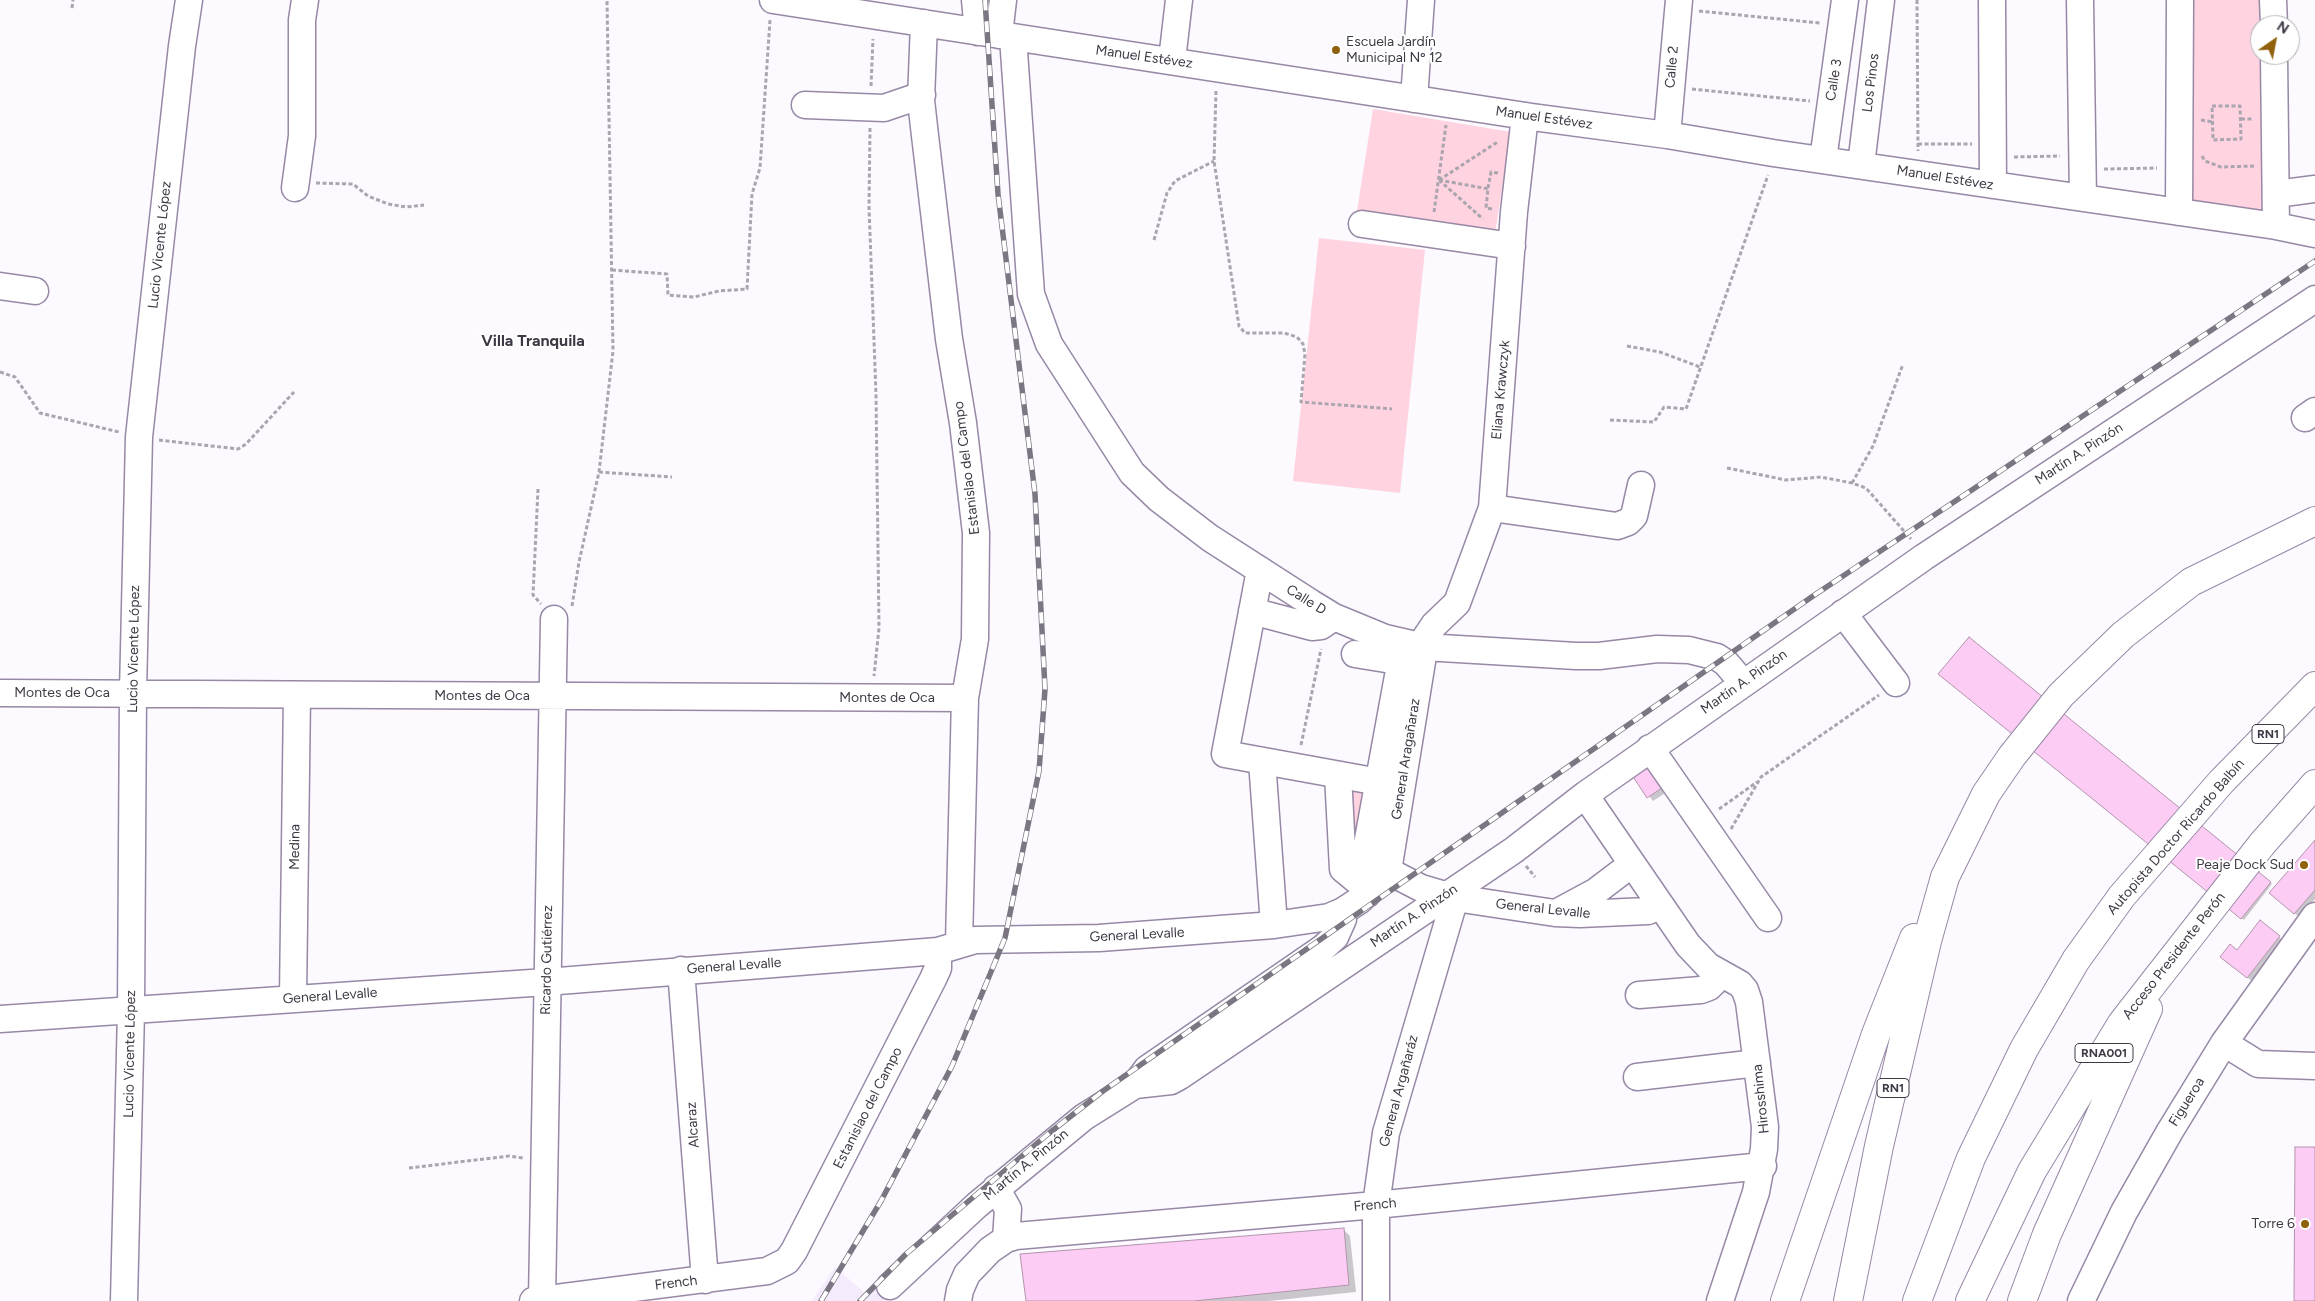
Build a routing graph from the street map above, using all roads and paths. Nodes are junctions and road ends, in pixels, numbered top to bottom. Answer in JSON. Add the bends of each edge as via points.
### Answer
{"nodes":[{"id":1,"x":73,"y":0,"type":"edge"},
{"id":2,"x":189,"y":0,"type":"edge"},
{"id":3,"x":305,"y":0,"type":"edge"},
{"id":4,"x":607,"y":0,"type":"edge"},
{"id":5,"x":975,"y":0,"type":"edge"},
{"id":6,"x":1003,"y":0,"type":"edge"},
{"id":7,"x":1179,"y":0,"type":"edge"},
{"id":8,"x":1422,"y":0,"type":"edge"},
{"id":9,"x":1845,"y":0,"type":"edge"},
{"id":10,"x":1882,"y":0,"type":"edge"},
{"id":11,"x":1917,"y":0,"type":"edge"},
{"id":12,"x":1992,"y":0,"type":"edge"},
{"id":13,"x":2080,"y":0,"type":"edge"},
{"id":14,"x":2180,"y":0,"type":"edge"},
{"id":15,"x":2274,"y":0,"type":"edge"},
{"id":16,"x":1678,"y":4,"type":"edge"},
{"id":17,"x":772,"y":5,"type":"edge"},
{"id":18,"x":72,"y":8,"type":"dead end"},
{"id":19,"x":2274,"y":15,"type":"edge"},
{"id":20,"x":924,"y":23,"type":"junction"},
{"id":21,"x":1843,"y":26,"type":"junction"},
{"id":22,"x":997,"y":35,"type":"junction"},
{"id":23,"x":874,"y":40,"type":"dead end"},
{"id":24,"x":1172,"y":60,"type":"junction"},
{"id":25,"x":2274,"y":65,"type":"edge"},
{"id":26,"x":1216,"y":68,"type":"junction"},
{"id":27,"x":1670,"y":86,"type":"junction"},
{"id":28,"x":922,"y":95,"type":"junction"},
{"id":29,"x":1414,"y":99,"type":"junction"},
{"id":30,"x":1831,"y":103,"type":"junction"},
{"id":31,"x":1449,"y":104,"type":"junction"},
{"id":32,"x":805,"y":105,"type":"dead end"},
{"id":33,"x":2212,"y":106,"type":"joint"},
{"id":34,"x":870,"y":108,"type":"junction"},
{"id":35,"x":1525,"y":120,"type":"junction"},
{"id":36,"x":1667,"y":134,"type":"junction"},
{"id":37,"x":1918,"y":144,"type":"junction"},
{"id":38,"x":1993,"y":150,"type":"junction"},
{"id":39,"x":1773,"y":152,"type":"junction"},
{"id":40,"x":1918,"y":152,"type":"dead end"},
{"id":41,"x":1823,"y":160,"type":"junction"},
{"id":42,"x":2190,"y":160,"type":"junction"},
{"id":43,"x":1214,"y":161,"type":"junction"},
{"id":44,"x":2083,"y":163,"type":"junction"},
{"id":45,"x":1861,"y":165,"type":"junction"},
{"id":46,"x":2262,"y":166,"type":"dead end"},
{"id":47,"x":1438,"y":180,"type":"junction"},
{"id":48,"x":295,"y":185,"type":"joint"},
{"id":49,"x":1993,"y":185,"type":"junction"},
{"id":50,"x":2315,"y":189,"type":"edge"},
{"id":51,"x":1516,"y":193,"type":"junction"},
{"id":52,"x":2276,"y":194,"type":"junction"},
{"id":53,"x":2083,"y":198,"type":"junction"},
{"id":54,"x":424,"y":205,"type":"dead end"},
{"id":55,"x":2179,"y":212,"type":"junction"},
{"id":56,"x":1362,"y":224,"type":"dead end"},
{"id":57,"x":2276,"y":226,"type":"junction"},
{"id":58,"x":1431,"y":233,"type":"junction"},
{"id":59,"x":2315,"y":234,"type":"edge"},
{"id":60,"x":1154,"y":240,"type":"dead end"},
{"id":61,"x":1512,"y":246,"type":"junction"},
{"id":62,"x":612,"y":270,"type":"junction"},
{"id":63,"x":0,"y":286,"type":"edge"},
{"id":64,"x":35,"y":291,"type":"dead end"},
{"id":65,"x":2315,"y":299,"type":"edge"},
{"id":66,"x":1627,"y":346,"type":"dead end"},
{"id":67,"x":1903,"y":364,"type":"dead end"},
{"id":68,"x":1700,"y":367,"type":"junction"},
{"id":69,"x":1392,"y":409,"type":"dead end"},
{"id":70,"x":1610,"y":420,"type":"dead end"},
{"id":71,"x":1727,"y":468,"type":"dead end"},
{"id":72,"x":599,"y":472,"type":"junction"},
{"id":73,"x":672,"y":478,"type":"dead end"},
{"id":74,"x":1852,"y":483,"type":"junction"},
{"id":75,"x":1640,"y":485,"type":"dead end"},
{"id":76,"x":538,"y":489,"type":"dead end"},
{"id":77,"x":1492,"y":508,"type":"junction"},
{"id":78,"x":2315,"y":521,"type":"edge"},
{"id":79,"x":1924,"y":557,"type":"junction"},
{"id":80,"x":1260,"y":570,"type":"junction"},
{"id":81,"x":1252,"y":611,"type":"junction"},
{"id":82,"x":1842,"y":613,"type":"junction"},
{"id":83,"x":554,"y":619,"type":"junction"},
{"id":84,"x":1325,"y":622,"type":"junction"},
{"id":85,"x":1424,"y":647,"type":"junction"},
{"id":86,"x":1355,"y":654,"type":"dead end"},
{"id":87,"x":1743,"y":683,"type":"junction"},
{"id":88,"x":1896,"y":683,"type":"joint"},
{"id":89,"x":2315,"y":686,"type":"edge"},
{"id":90,"x":133,"y":692,"type":"junction"},
{"id":91,"x":0,"y":693,"type":"edge"},
{"id":92,"x":297,"y":695,"type":"junction"},
{"id":93,"x":553,"y":696,"type":"junction"},
{"id":94,"x":965,"y":698,"type":"junction"},
{"id":95,"x":871,"y":699,"type":"junction"},
{"id":96,"x":1650,"y":748,"type":"junction"},
{"id":97,"x":1262,"y":761,"type":"junction"},
{"id":98,"x":1296,"y":767,"type":"junction"},
{"id":99,"x":1338,"y":775,"type":"junction"},
{"id":100,"x":1759,"y":780,"type":"junction"},
{"id":101,"x":1379,"y":782,"type":"junction"},
{"id":102,"x":2315,"y":784,"type":"edge"},
{"id":103,"x":1585,"y":795,"type":"junction"},
{"id":104,"x":1701,"y":822,"type":"junction"},
{"id":105,"x":1720,"y":849,"type":"junction"},
{"id":106,"x":1632,"y":864,"type":"junction"},
{"id":107,"x":1388,"y":871,"type":"junction"},
{"id":108,"x":1945,"y":876,"type":"junction"},
{"id":109,"x":1364,"y":888,"type":"junction"},
{"id":110,"x":1449,"y":897,"type":"junction"},
{"id":111,"x":1660,"y":905,"type":"junction"},
{"id":112,"x":1342,"y":911,"type":"junction"},
{"id":113,"x":1555,"y":913,"type":"junction"},
{"id":114,"x":2315,"y":916,"type":"edge"},
{"id":115,"x":1768,"y":918,"type":"dead end"},
{"id":116,"x":1274,"y":925,"type":"junction"},
{"id":117,"x":2184,"y":942,"type":"junction"},
{"id":118,"x":948,"y":947,"type":"junction"},
{"id":119,"x":681,"y":970,"type":"junction"},
{"id":120,"x":1729,"y":978,"type":"junction"},
{"id":121,"x":546,"y":982,"type":"junction"},
{"id":122,"x":1639,"y":995,"type":"dead end"},
{"id":123,"x":293,"y":998,"type":"junction"},
{"id":124,"x":131,"y":1011,"type":"junction"},
{"id":125,"x":0,"y":1019,"type":"edge"},
{"id":126,"x":2224,"y":1043,"type":"junction"},
{"id":127,"x":1757,"y":1063,"type":"junction"},
{"id":128,"x":2315,"y":1066,"type":"edge"},
{"id":129,"x":1180,"y":1076,"type":"joint"},
{"id":130,"x":1637,"y":1077,"type":"dead end"},
{"id":131,"x":1135,"y":1085,"type":"junction"},
{"id":132,"x":544,"y":1160,"type":"junction"},
{"id":133,"x":1763,"y":1166,"type":"junction"},
{"id":134,"x":409,"y":1168,"type":"dead end"},
{"id":135,"x":996,"y":1188,"type":"junction"},
{"id":136,"x":1376,"y":1205,"type":"junction"},
{"id":137,"x":998,"y":1245,"type":"junction"},
{"id":138,"x":787,"y":1261,"type":"joint"},
{"id":139,"x":705,"y":1280,"type":"junction"},
{"id":140,"x":890,"y":1286,"type":"dead end"},
{"id":141,"x":124,"y":1301,"type":"edge"},
{"id":142,"x":539,"y":1301,"type":"edge"},
{"id":143,"x":958,"y":1301,"type":"edge"},
{"id":144,"x":1376,"y":1301,"type":"edge"},
{"id":145,"x":1720,"y":1301,"type":"edge"},
{"id":146,"x":1785,"y":1301,"type":"edge"},
{"id":147,"x":1848,"y":1301,"type":"edge"},
{"id":148,"x":1916,"y":1301,"type":"edge"},
{"id":149,"x":1970,"y":1301,"type":"edge"},
{"id":150,"x":2022,"y":1301,"type":"edge"},
{"id":151,"x":2081,"y":1301,"type":"edge"}],
"edges":[{"from":1,"to":18,"type":"path"},
{"from":2,"to":90,"type":"street","name":"Lucio Vicente López","via":[[139,437]]},
{"from":3,"to":48,"type":"street","via":[[302,20],[302,136]]},
{"from":4,"to":62,"type":"path"},
{"from":5,"to":22,"type":"street"},
{"from":6,"to":22,"type":"street"},
{"from":7,"to":24,"type":"street"},
{"from":8,"to":29,"type":"street"},
{"from":9,"to":21,"type":"street","name":"Calle 3"},
{"from":10,"to":45,"type":"street","name":"Los Pinos"},
{"from":11,"to":37,"type":"path"},
{"from":12,"to":38,"type":"street"},
{"from":13,"to":44,"type":"street"},
{"from":14,"to":42,"type":"street"},
{"from":15,"to":19,"type":"street"},
{"from":16,"to":21,"type":"path"},
{"from":16,"to":27,"type":"street","name":"Calle 2"},
{"from":17,"to":20,"type":"street","name":"Manuel Estévez"},
{"from":17,"to":62,"type":"path","via":[[760,168],[752,194],[747,289],[694,297],[668,295],[668,274]]},
{"from":20,"to":22,"type":"street","name":"Manuel Estévez"},
{"from":20,"to":28,"type":"street","name":"Estanislao del Campo"},
{"from":21,"to":30,"type":"street","name":"Calle 3"},
{"from":22,"to":24,"type":"street","name":"Manuel Estévez"},
{"from":22,"to":80,"type":"street","name":"Calle D","via":[[1031,294],[1049,344],[1132,473],[1159,499],[1210,538]]},
{"from":23,"to":34,"type":"path"},
{"from":24,"to":26,"type":"street","name":"Manuel Estévez"},
{"from":25,"to":52,"type":"street"},
{"from":26,"to":29,"type":"street","name":"Manuel Estévez"},
{"from":26,"to":43,"type":"path"},
{"from":27,"to":30,"type":"path"},
{"from":27,"to":36,"type":"street","name":"Calle 2"},
{"from":28,"to":34,"type":"street","via":[[884,108]]},
{"from":28,"to":94,"type":"street","name":"Estanislao del Campo","via":[[949,339],[976,533],[975,639]]},
{"from":29,"to":31,"type":"street","name":"Manuel Estévez"},
{"from":30,"to":41,"type":"street","name":"Calle 3"},
{"from":31,"to":35,"type":"street","name":"Manuel Estévez"},
{"from":31,"to":47,"type":"path"},
{"from":32,"to":34,"type":"street"},
{"from":33,"to":33,"type":"path","via":[[2213,140],[2241,139],[2240,106]]},
{"from":34,"to":95,"type":"path","via":[[869,207],[876,394],[879,628]]},
{"from":35,"to":36,"type":"street","name":"Manuel Estévez"},
{"from":35,"to":47,"type":"path"},
{"from":35,"to":51,"type":"street","name":"Eliana Krawczyk"},
{"from":36,"to":39,"type":"street","name":"Manuel Estévez"},
{"from":37,"to":38,"type":"path"},
{"from":37,"to":40,"type":"path"},
{"from":38,"to":44,"type":"path"},
{"from":38,"to":49,"type":"street"},
{"from":39,"to":41,"type":"street","name":"Manuel Estévez"},
{"from":39,"to":68,"type":"path","via":[[1768,176]]},
{"from":41,"to":45,"type":"street","name":"Manuel Estévez"},
{"from":42,"to":44,"type":"path"},
{"from":42,"to":46,"type":"path","via":[[2220,167]]},
{"from":42,"to":55,"type":"street"},
{"from":43,"to":60,"type":"path","via":[[1175,181],[1167,193]]},
{"from":43,"to":69,"type":"path","via":[[1239,326],[1246,333],[1284,333],[1297,337],[1303,344],[1301,402]]},
{"from":44,"to":53,"type":"street"},
{"from":45,"to":49,"type":"street","name":"Manuel Estévez"},
{"from":47,"to":51,"type":"path"},
{"from":47,"to":58,"type":"path"},
{"from":47,"to":61,"type":"path"},
{"from":48,"to":54,"type":"path","via":[[353,184],[368,196],[388,204]]},
{"from":49,"to":53,"type":"street","name":"Manuel Estévez"},
{"from":50,"to":52,"type":"street"},
{"from":51,"to":61,"type":"street","name":"Eliana Krawczyk"},
{"from":52,"to":57,"type":"street"},
{"from":53,"to":55,"type":"street","name":"Manuel Estévez"},
{"from":55,"to":57,"type":"street","name":"Manuel Estévez"},
{"from":56,"to":58,"type":"street"},
{"from":57,"to":59,"type":"street","name":"Manuel Estévez"},
{"from":58,"to":61,"type":"street"},
{"from":61,"to":77,"type":"street","name":"Eliana Krawczyk"},
{"from":62,"to":72,"type":"path","via":[[613,351]]},
{"from":63,"to":64,"type":"street"},
{"from":65,"to":79,"type":"street","name":"Martín A. Pinzón"},
{"from":66,"to":68,"type":"path","via":[[1660,352]]},
{"from":67,"to":74,"type":"path","via":[[1873,446]]},
{"from":68,"to":70,"type":"path","via":[[1686,409],[1664,407],[1654,422]]},
{"from":71,"to":74,"type":"path","via":[[1786,480],[1821,478]]},
{"from":72,"to":73,"type":"path"},
{"from":72,"to":83,"type":"path","via":[[578,562],[572,610]]},
{"from":74,"to":79,"type":"path","via":[[1866,488],[1878,500]]},
{"from":75,"to":77,"type":"street","via":[[1634,516],[1617,526]]},
{"from":76,"to":83,"type":"path","via":[[533,595]]},
{"from":77,"to":85,"type":"street","name":"Eliana Krawczyk","via":[[1457,602],[1434,625]]},
{"from":78,"to":108,"type":"highway","number":"RN1","via":[[2192,582],[2122,635],[2086,668],[2024,741],[1986,794]]},
{"from":79,"to":82,"type":"street","name":"Martín A. Pinzón"},
{"from":80,"to":81,"type":"street"},
{"from":80,"to":84,"type":"street","name":"Calle D"},
{"from":81,"to":84,"type":"street"},
{"from":81,"to":97,"type":"street","via":[[1225,754]]},
{"from":82,"to":87,"type":"street","name":"Martín A. Pinzón"},
{"from":82,"to":88,"type":"street"},
{"from":83,"to":93,"type":"street","name":"Ricardo Gutiérrez"},
{"from":84,"to":85,"type":"street","name":"Calle D"},
{"from":84,"to":98,"type":"path"},
{"from":85,"to":87,"type":"street","name":"Calle D","via":[[1576,656],[1682,649],[1717,657]]},
{"from":85,"to":107,"type":"street","name":"General Aragañaraz"},
{"from":86,"to":101,"type":"street","via":[[1398,661],[1400,665]]},
{"from":87,"to":96,"type":"street","name":"Martín A. Pinzón"},
{"from":88,"to":100,"type":"path"},
{"from":89,"to":148,"type":"highway","name":"Autopista Doctor Ricardo Balbín","number":"RN1","via":[[2215,789],[2122,896],[2076,960],[2024,1049],[1971,1158]]},
{"from":90,"to":91,"type":"street","name":"Montes de Oca"},
{"from":90,"to":92,"type":"street","name":"Montes de Oca"},
{"from":90,"to":124,"type":"street","name":"Lucio Vicente López"},
{"from":92,"to":93,"type":"street","name":"Montes de Oca"},
{"from":92,"to":123,"type":"street","name":"Medina"},
{"from":93,"to":95,"type":"street","name":"Montes de Oca"},
{"from":93,"to":121,"type":"street","name":"Ricardo Gutiérrez"},
{"from":94,"to":95,"type":"street","name":"Montes de Oca"},
{"from":94,"to":118,"type":"street","name":"Estanislao del Campo"},
{"from":96,"to":103,"type":"street","name":"Martín A. Pinzón"},
{"from":96,"to":104,"type":"street"},
{"from":97,"to":98,"type":"street"},
{"from":97,"to":116,"type":"street"},
{"from":98,"to":99,"type":"street"},
{"from":99,"to":101,"type":"street"},
{"from":99,"to":109,"type":"street","via":[[1343,869]]},
{"from":100,"to":104,"type":"path"},
{"from":100,"to":105,"type":"path"},
{"from":101,"to":109,"type":"street"},
{"from":102,"to":117,"type":"highway","name":"Acceso Presidente Perón","number":"RNA001","via":[[2262,844]]},
{"from":103,"to":106,"type":"street"},
{"from":103,"to":110,"type":"street","name":"Martín A. Pinzón"},
{"from":104,"to":105,"type":"street"},
{"from":105,"to":115,"type":"street"},
{"from":106,"to":111,"type":"street"},
{"from":106,"to":113,"type":"street","via":[[1594,892]]},
{"from":107,"to":109,"type":"street","name":"General Levalle"},
{"from":107,"to":110,"type":"street","name":"General Levalle","via":[[1405,881]]},
{"from":108,"to":146,"type":"highway","via":[[1922,919],[1887,1004]]},
{"from":108,"to":147,"type":"highway","number":"RN1","via":[[1879,1146]]},
{"from":109,"to":112,"type":"street","name":"General Levalle"},
{"from":110,"to":113,"type":"street","name":"General Levalle"},
{"from":110,"to":129,"type":"street","name":"Martín A. Pinzón"},
{"from":110,"to":136,"type":"street","name":"General Argañaráz","via":[[1390,1115]]},
{"from":111,"to":113,"type":"street","name":"General Levalle","via":[[1648,911]]},
{"from":111,"to":120,"type":"street","via":[[1688,945],[1708,966]]},
{"from":112,"to":116,"type":"street","name":"General Levalle","via":[[1330,917]]},
{"from":112,"to":131,"type":"street","via":[[1343,919],[1335,937],[1323,948],[1147,1069]]},
{"from":114,"to":126,"type":"street","name":"Figueroa"},
{"from":116,"to":118,"type":"street","name":"General Levalle","via":[[1146,935],[1005,938]]},
{"from":117,"to":149,"type":"highway","name":"Acceso Presidente Perón","number":"RNA001","via":[[2122,1023],[2032,1171]]},
{"from":117,"to":150,"type":"highway","via":[[2154,995],[2069,1183],[2034,1263]]},
{"from":118,"to":119,"type":"street","name":"General Levalle"},
{"from":118,"to":138,"type":"street","name":"Estanislao del Campo"},
{"from":119,"to":121,"type":"street","name":"General Levalle"},
{"from":119,"to":139,"type":"street","name":"Alcaraz"},
{"from":120,"to":122,"type":"street","via":[[1701,990]]},
{"from":120,"to":127,"type":"street","name":"Hirosshima","via":[[1749,1002]]},
{"from":121,"to":123,"type":"street","name":"General Levalle"},
{"from":121,"to":132,"type":"street","name":"Ricardo Gutiérrez"},
{"from":123,"to":124,"type":"street","name":"General Levalle"},
{"from":124,"to":125,"type":"street","name":"General Levalle"},
{"from":124,"to":141,"type":"street","name":"Lucio Vicente López"},
{"from":126,"to":128,"type":"street","via":[[2258,1064]]},
{"from":126,"to":151,"type":"street","name":"Figueroa","via":[[2124,1212]]},
{"from":127,"to":130,"type":"street"},
{"from":127,"to":133,"type":"street","name":"Hirosshima","via":[[1765,1126]]},
{"from":129,"to":131,"type":"street","name":"M.artín A. Pinzón","via":[[1171,1081]]},
{"from":131,"to":135,"type":"street","name":"M.artín A. Pinzón","via":[[1084,1117]]},
{"from":132,"to":134,"type":"path","via":[[509,1156]]},
{"from":132,"to":142,"type":"street","name":"Ricardo Gutiérrez"},
{"from":133,"to":136,"type":"street","name":"French"},
{"from":133,"to":145,"type":"street","name":"Hirosshima"},
{"from":135,"to":137,"type":"street","via":[[1008,1209]]},
{"from":135,"to":140,"type":"street","name":"M.artín A. Pinzón"},
{"from":136,"to":137,"type":"street","name":"French","via":[[1031,1233]]},
{"from":136,"to":144,"type":"street","name":"General Argañaráz"},
{"from":137,"to":143,"type":"street","via":[[967,1274]]},
{"from":138,"to":139,"type":"street","name":"French","via":[[767,1271]]},
{"from":139,"to":142,"type":"street","name":"French"}]}
